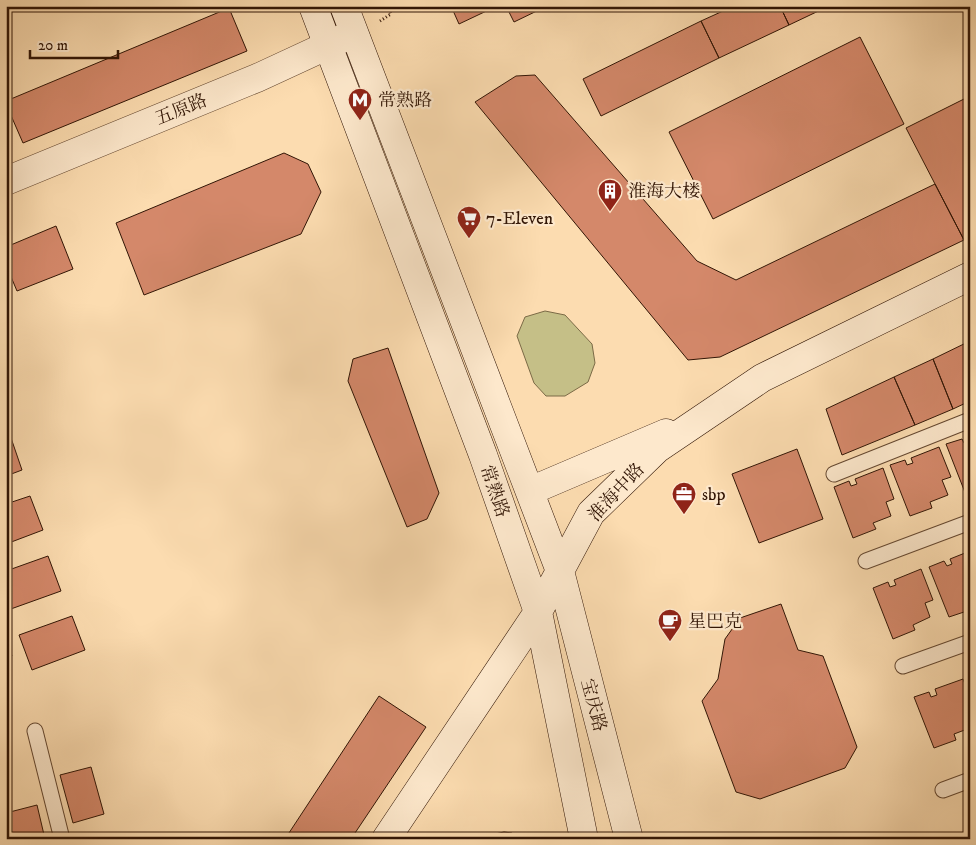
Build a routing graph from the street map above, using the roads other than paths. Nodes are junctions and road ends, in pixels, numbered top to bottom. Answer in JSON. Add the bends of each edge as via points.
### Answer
{"nodes":[{"id":1,"x":313,"y":6,"type":"edge"},
{"id":2,"x":344,"y":6,"type":"edge"},
{"id":3,"x":354,"y":34,"type":"junction"},
{"id":4,"x":328,"y":46,"type":"junction"},
{"id":5,"x":6,"y":181,"type":"edge"},
{"id":6,"x":970,"y":276,"type":"edge"},
{"id":7,"x":706,"y":416,"type":"junction"},
{"id":8,"x":970,"y":420,"type":"edge"},
{"id":9,"x":834,"y":474,"type":"dead end"},
{"id":10,"x":530,"y":491,"type":"junction"},
{"id":11,"x":970,"y":522,"type":"edge"},
{"id":12,"x":866,"y":562,"type":"dead end"},
{"id":13,"x":560,"y":571,"type":"junction"},
{"id":14,"x":538,"y":612,"type":"junction"},
{"id":15,"x":970,"y":642,"type":"edge"},
{"id":16,"x":903,"y":666,"type":"dead end"},
{"id":17,"x":35,"y":731,"type":"dead end"},
{"id":18,"x":970,"y":780,"type":"edge"},
{"id":19,"x":943,"y":790,"type":"dead end"},
{"id":20,"x":62,"y":839,"type":"edge"},
{"id":21,"x":386,"y":839,"type":"edge"},
{"id":22,"x":584,"y":839,"type":"edge"},
{"id":23,"x":629,"y":839,"type":"edge"}],
"edges":[{"from":1,"to":4,"type":"main road","name":"常熟路"},
{"from":2,"to":3,"type":"main road","name":"常熟路"},
{"from":3,"to":4,"type":"main road","name":"五原路"},
{"from":3,"to":10,"type":"main road","name":"常熟路"},
{"from":4,"to":5,"type":"main road","name":"五原路"},
{"from":4,"to":14,"type":"main road","name":"常熟路","via":[[483,455]]},
{"from":6,"to":7,"type":"main road","name":"淮海中路","via":[[762,378]]},
{"from":7,"to":10,"type":"main road"},
{"from":7,"to":13,"type":"main road","name":"淮海中路","via":[[657,449],[591,513]]},
{"from":8,"to":9,"type":"lane"},
{"from":10,"to":13,"type":"main road","name":"常熟路"},
{"from":11,"to":12,"type":"lane"},
{"from":13,"to":14,"type":"main road","name":"淮海中路"},
{"from":13,"to":23,"type":"main road","name":"宝庆路"},
{"from":14,"to":21,"type":"main road","name":"淮海中路"},
{"from":14,"to":22,"type":"main road","name":"宝庆路"},
{"from":15,"to":16,"type":"lane"},
{"from":17,"to":20,"type":"lane"},
{"from":18,"to":19,"type":"lane"}]}
